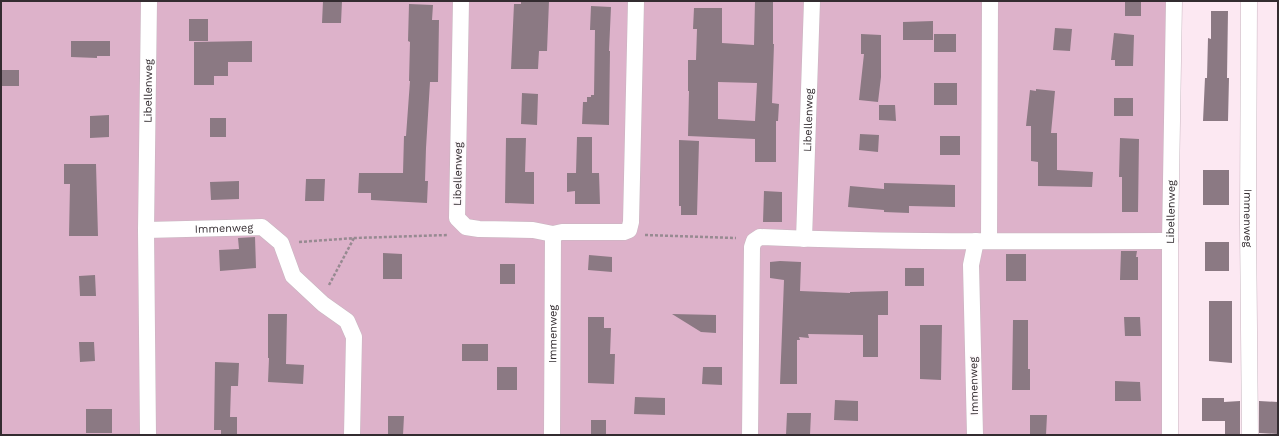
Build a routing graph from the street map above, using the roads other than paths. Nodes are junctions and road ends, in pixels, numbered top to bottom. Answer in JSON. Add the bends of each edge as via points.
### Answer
{"nodes":[{"id":1,"x":149,"y":1,"type":"edge"},
{"id":2,"x":461,"y":1,"type":"edge"},
{"id":3,"x":636,"y":1,"type":"edge"},
{"id":4,"x":812,"y":1,"type":"edge"},
{"id":5,"x":990,"y":1,"type":"edge"},
{"id":6,"x":1174,"y":1,"type":"edge"},
{"id":7,"x":1249,"y":1,"type":"edge"},
{"id":8,"x":146,"y":230,"type":"junction"},
{"id":9,"x":553,"y":234,"type":"junction"},
{"id":10,"x":804,"y":239,"type":"junction"},
{"id":11,"x":982,"y":241,"type":"junction"},
{"id":12,"x":1170,"y":241,"type":"junction"},
{"id":13,"x":148,"y":435,"type":"edge"},
{"id":14,"x":352,"y":435,"type":"edge"},
{"id":15,"x":552,"y":435,"type":"edge"},
{"id":16,"x":750,"y":435,"type":"edge"},
{"id":17,"x":975,"y":435,"type":"edge"},
{"id":18,"x":1170,"y":435,"type":"edge"},
{"id":19,"x":1250,"y":435,"type":"edge"}],
"edges":[{"from":1,"to":8,"type":"street","name":"Libellenweg"},
{"from":2,"to":9,"type":"street","name":"Libellenweg","via":[[457,218],[466,227],[533,230]]},
{"from":3,"to":9,"type":"street","via":[[629,230]]},
{"from":4,"to":10,"type":"street","name":"Libellenweg"},
{"from":5,"to":11,"type":"street"},
{"from":6,"to":12,"type":"street","name":"Libellenweg"},
{"from":7,"to":19,"type":"street","name":"Immenweg"},
{"from":8,"to":13,"type":"street"},
{"from":8,"to":14,"type":"street","name":"Immenweg","via":[[262,227],[281,243],[293,276],[320,302],[347,321],[354,337]]},
{"from":9,"to":15,"type":"street","name":"Immenweg"},
{"from":10,"to":11,"type":"street","name":"Libellenweg"},
{"from":10,"to":16,"type":"street","name":"Libellenweg","via":[[760,237],[754,241],[752,247]]},
{"from":11,"to":12,"type":"street","name":"Libellenweg"},
{"from":11,"to":17,"type":"street","name":"Immenweg","via":[[971,265]]},
{"from":12,"to":18,"type":"street"}]}
